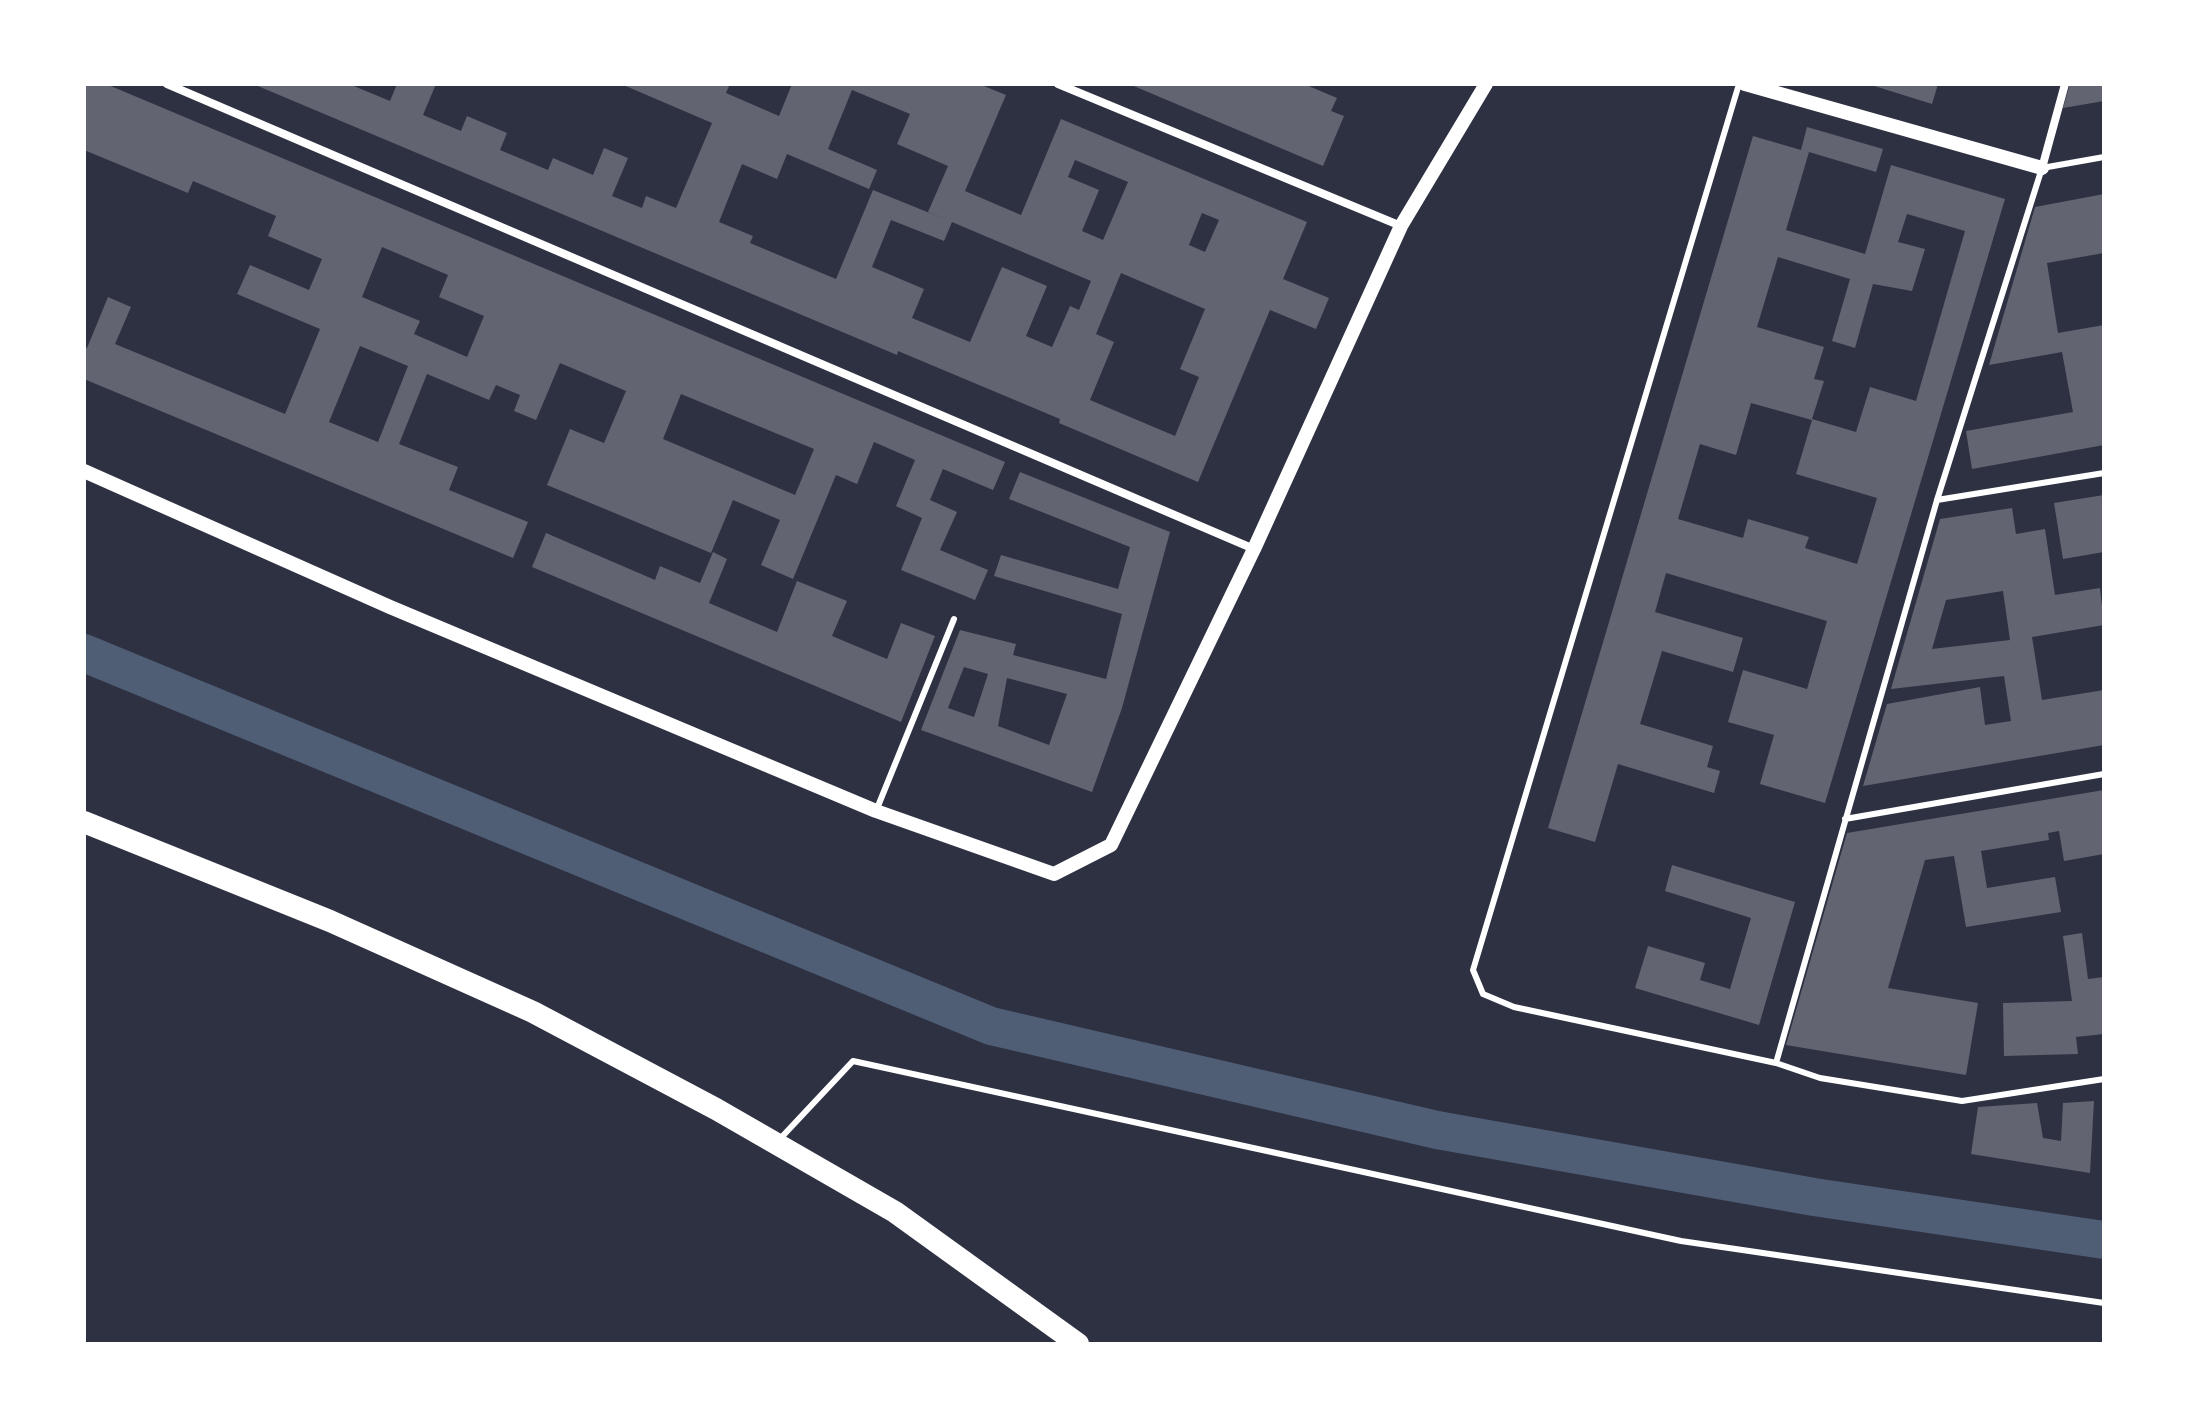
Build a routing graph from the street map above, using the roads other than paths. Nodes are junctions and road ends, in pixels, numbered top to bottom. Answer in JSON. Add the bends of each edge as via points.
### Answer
{"nodes":[{"id":1,"x":167,"y":84,"type":"edge"},
{"id":2,"x":1058,"y":84,"type":"edge"},
{"id":3,"x":1486,"y":84,"type":"edge"},
{"id":4,"x":1742,"y":84,"type":"edge"},
{"id":5,"x":2065,"y":84,"type":"edge"},
{"id":6,"x":2104,"y":157,"type":"edge"},
{"id":7,"x":2042,"y":168,"type":"junction"},
{"id":8,"x":1401,"y":226,"type":"junction"},
{"id":9,"x":84,"y":471,"type":"edge"},
{"id":10,"x":2104,"y":473,"type":"edge"},
{"id":11,"x":1937,"y":500,"type":"junction"},
{"id":12,"x":1254,"y":549,"type":"junction"},
{"id":13,"x":954,"y":619,"type":"dead end"},
{"id":14,"x":2104,"y":774,"type":"edge"},
{"id":15,"x":876,"y":811,"type":"junction"},
{"id":16,"x":1845,"y":819,"type":"junction"},
{"id":17,"x":84,"y":822,"type":"edge"},
{"id":18,"x":1776,"y":1063,"type":"junction"},
{"id":19,"x":2104,"y":1079,"type":"edge"},
{"id":20,"x":775,"y":1143,"type":"junction"},
{"id":21,"x":2104,"y":1303,"type":"edge"},
{"id":22,"x":1078,"y":1344,"type":"edge"}],
"edges":[{"from":1,"to":12,"type":"street"},
{"from":2,"to":8,"type":"street"},
{"from":3,"to":8,"type":"street"},
{"from":4,"to":7,"type":"street"},
{"from":4,"to":18,"type":"lane","via":[[1473,970],[1483,994],[1514,1007]]},
{"from":5,"to":7,"type":"street"},
{"from":6,"to":7,"type":"lane"},
{"from":7,"to":11,"type":"lane"},
{"from":8,"to":12,"type":"street"},
{"from":9,"to":15,"type":"street","via":[[390,607]]},
{"from":10,"to":11,"type":"lane"},
{"from":11,"to":16,"type":"lane"},
{"from":12,"to":15,"type":"street","via":[[1111,845],[1054,874]]},
{"from":13,"to":15,"type":"lane"},
{"from":14,"to":16,"type":"lane"},
{"from":16,"to":18,"type":"lane"},
{"from":17,"to":20,"type":"highway","via":[[330,921],[533,1012]]},
{"from":18,"to":19,"type":"lane","via":[[1820,1078],[1962,1101]]},
{"from":20,"to":21,"type":"lane","via":[[853,1061],[1681,1241]]},
{"from":20,"to":22,"type":"highway","via":[[895,1212]]}]}
